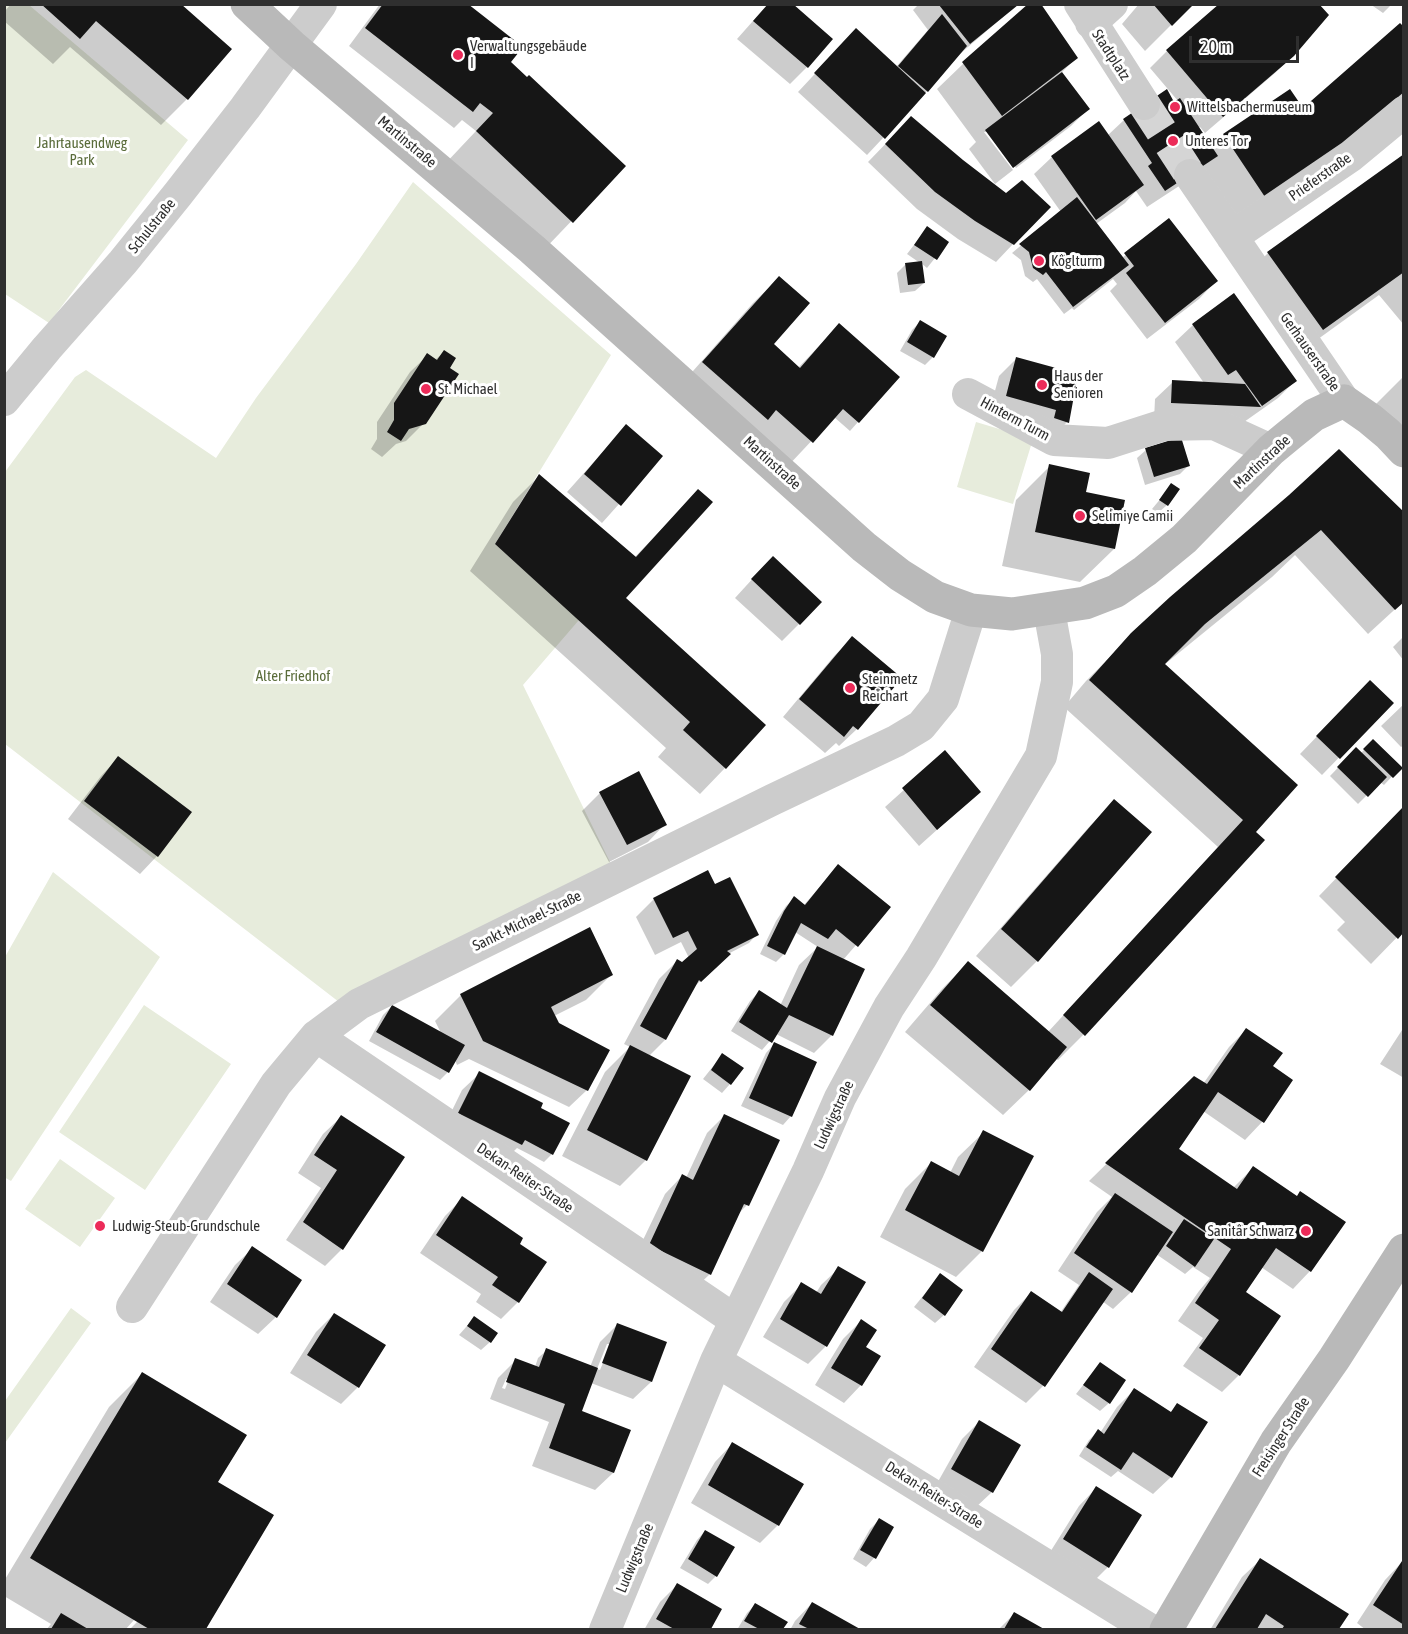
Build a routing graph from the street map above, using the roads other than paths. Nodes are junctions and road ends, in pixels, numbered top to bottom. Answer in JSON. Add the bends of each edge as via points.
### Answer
{"nodes":[{"id":1,"x":247,"y":4,"type":"edge"},
{"id":2,"x":321,"y":4,"type":"edge"},
{"id":3,"x":1094,"y":11,"type":"edge"},
{"id":4,"x":291,"y":46,"type":"junction"},
{"id":5,"x":1144,"y":104,"type":"tunnel mouth"},
{"id":6,"x":1404,"y":112,"type":"edge"},
{"id":7,"x":1190,"y":175,"type":"tunnel mouth"},
{"id":8,"x":1232,"y":237,"type":"junction"},
{"id":9,"x":968,"y":394,"type":"dead end"},
{"id":10,"x":4,"y":400,"type":"edge"},
{"id":11,"x":1344,"y":401,"type":"junction"},
{"id":12,"x":1271,"y":450,"type":"junction"},
{"id":13,"x":1404,"y":451,"type":"edge"},
{"id":14,"x":971,"y":610,"type":"junction"},
{"id":15,"x":1049,"y":610,"type":"junction"},
{"id":16,"x":316,"y":1036,"type":"junction"},
{"id":17,"x":1404,"y":1250,"type":"edge"},
{"id":18,"x":132,"y":1307,"type":"dead end"},
{"id":19,"x":735,"y":1320,"type":"junction"},
{"id":20,"x":716,"y":1361,"type":"junction"},
{"id":21,"x":605,"y":1629,"type":"edge"},
{"id":22,"x":1151,"y":1629,"type":"edge"},
{"id":23,"x":1166,"y":1629,"type":"edge"}],
"edges":[{"from":1,"to":4,"type":"main road","name":"Martinstraße"},
{"from":2,"to":4,"type":"street","name":"Schulstraße"},
{"from":3,"to":5,"type":"street","name":"Stadtplatz"},
{"from":4,"to":10,"type":"street","name":"Schulstraße","via":[[130,253]]},
{"from":4,"to":14,"type":"main road","name":"Martinstraße","via":[[532,249],[864,547],[935,597]]},
{"from":6,"to":8,"type":"street","name":"Prieferstraße","via":[[1351,156]]},
{"from":7,"to":8,"type":"street"},
{"from":8,"to":11,"type":"street","name":"Gerhauserstraße"},
{"from":9,"to":12,"type":"street","name":"Hinterm Turm","via":[[1054,440],[1108,443],[1164,424],[1214,424]]},
{"from":11,"to":12,"type":"main road","name":"Martinstraße","via":[[1314,416]]},
{"from":11,"to":13,"type":"main road","name":"Gerhauserstraße","via":[[1370,418]]},
{"from":12,"to":15,"type":"main road","name":"Martinstraße","via":[[1184,539],[1145,571],[1116,591],[1085,603]]},
{"from":14,"to":15,"type":"main road","name":"Martinstraße","via":[[1012,614]]},
{"from":14,"to":16,"type":"street","name":"Sankt-Michael-Straße","via":[[944,699],[921,726],[359,1004]]},
{"from":15,"to":19,"type":"street","name":"Ludwigstraße","via":[[1057,654],[1057,682],[1041,756],[889,1007],[840,1098]]},
{"from":16,"to":18,"type":"street","name":"Sankt-Michael-Straße","via":[[276,1084]]},
{"from":16,"to":19,"type":"street","name":"Dekan-Reiter-Straße"},
{"from":17,"to":23,"type":"main road","name":"Freisinger Straße","via":[[1276,1442]]},
{"from":19,"to":20,"type":"street","name":"Ludwigstraße"},
{"from":20,"to":21,"type":"street","name":"Ludwigstraße"},
{"from":20,"to":22,"type":"street","name":"Dekan-Reiter-Straße"}]}
